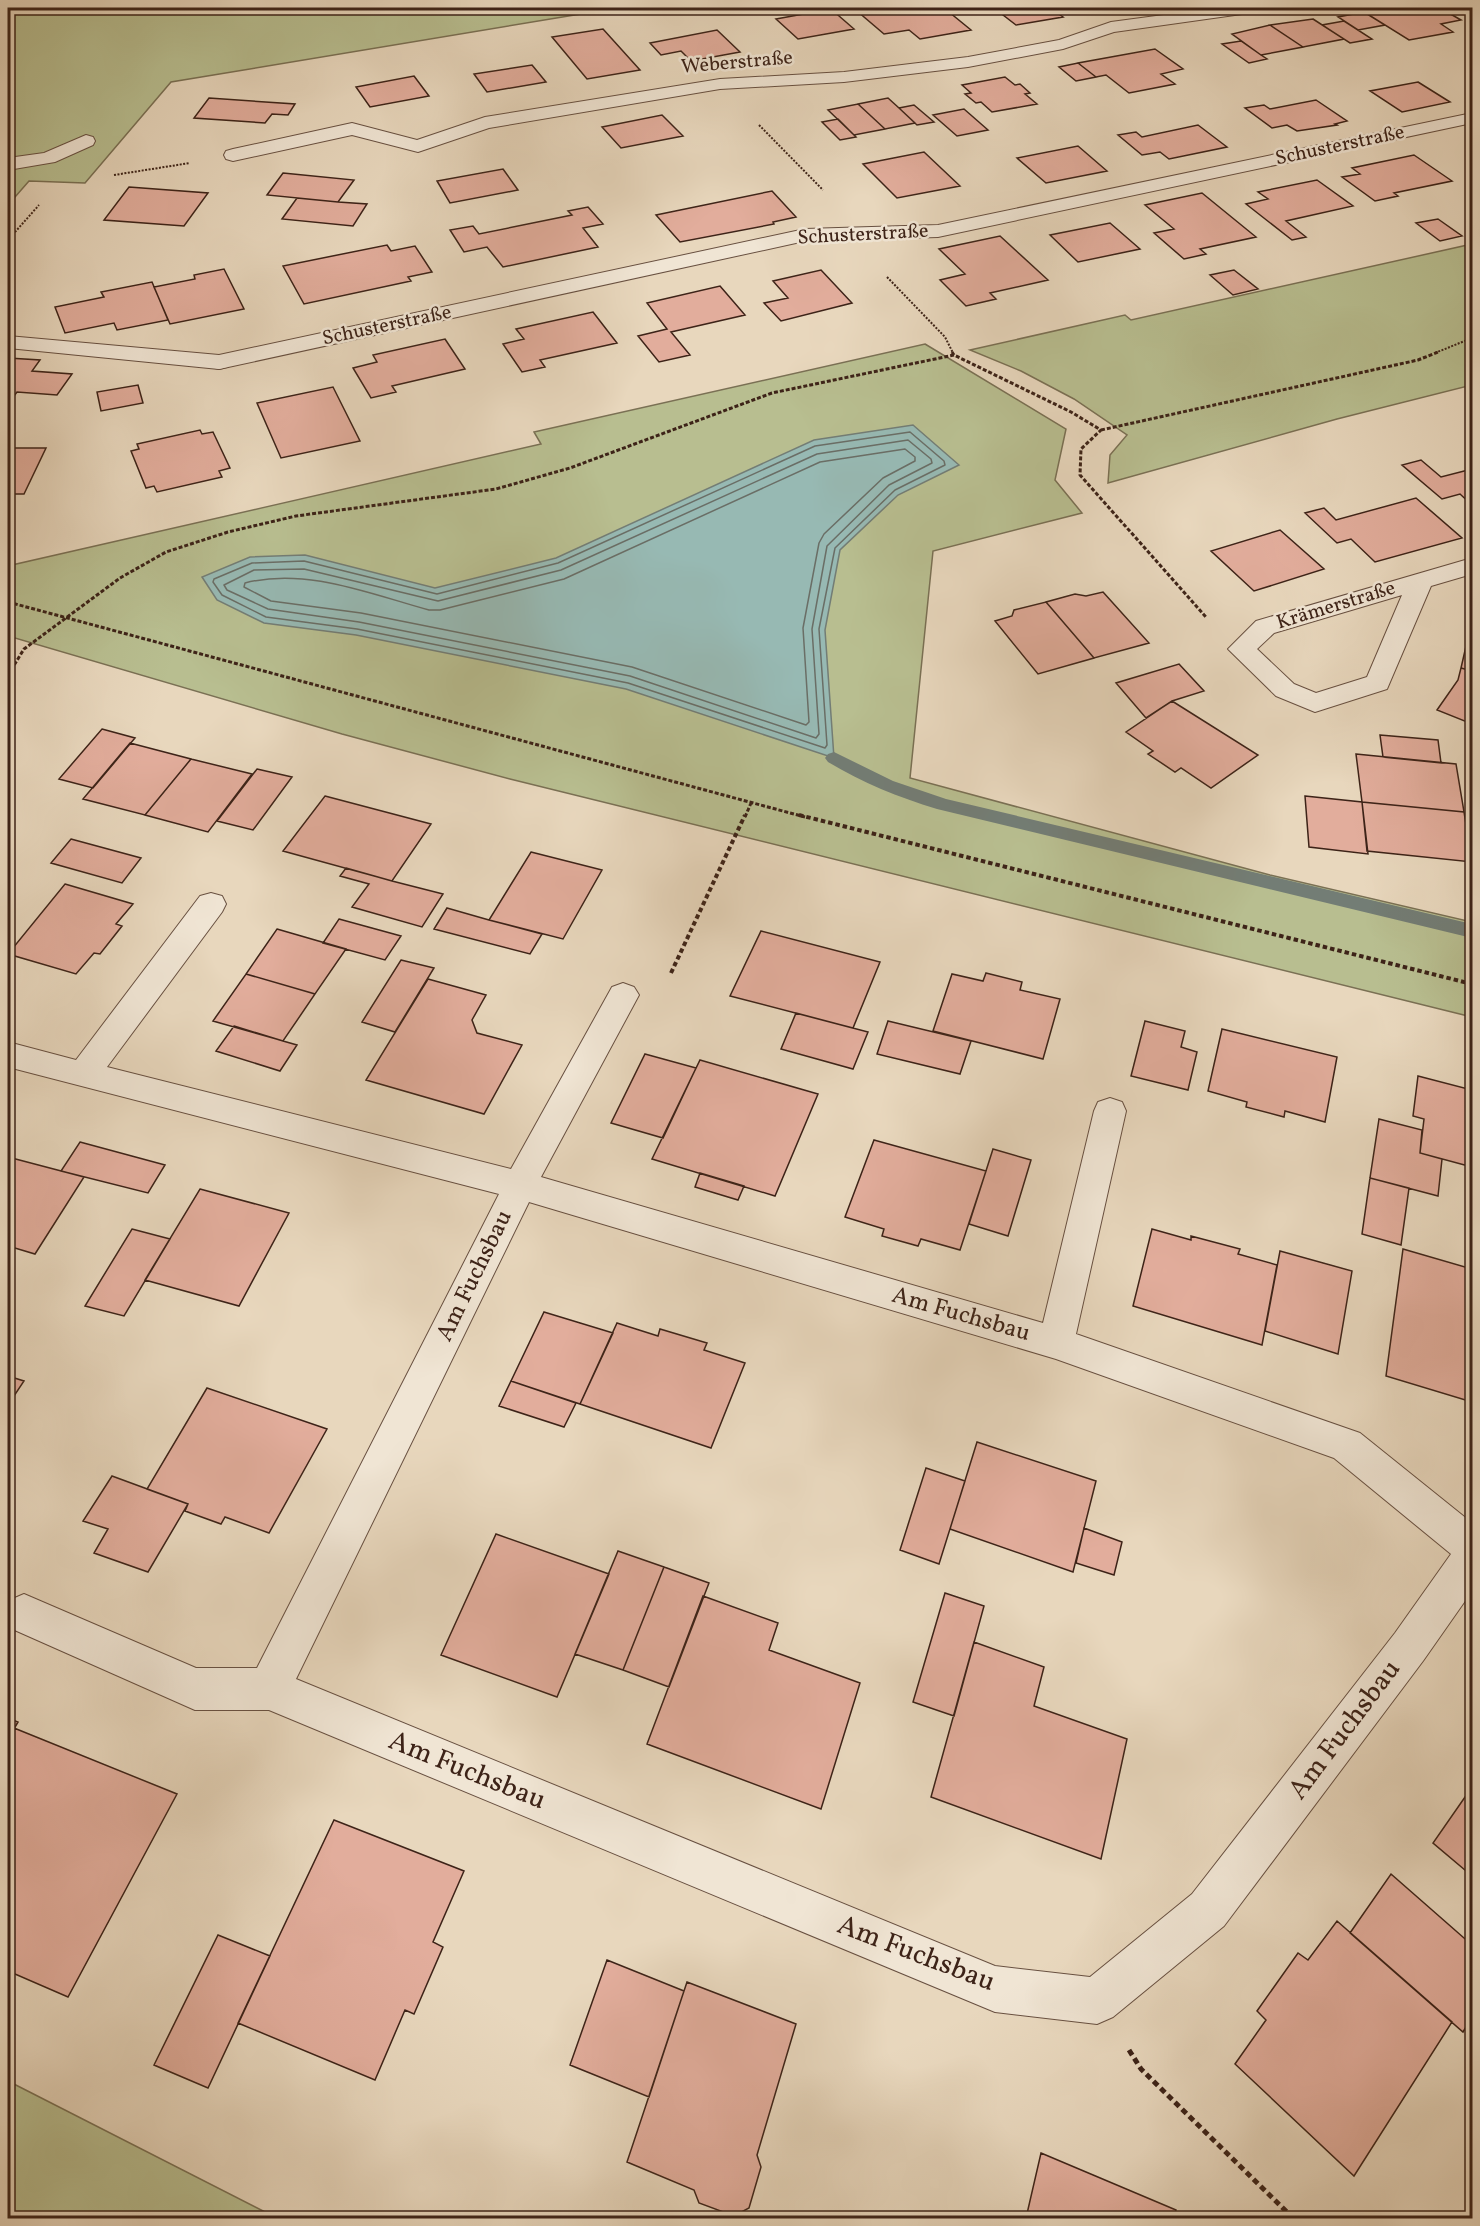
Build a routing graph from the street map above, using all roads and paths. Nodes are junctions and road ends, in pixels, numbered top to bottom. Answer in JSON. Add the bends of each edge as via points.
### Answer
{"nodes":[{"id":1,"x":1249,"y":8,"type":"edge"},
{"id":2,"x":1473,"y":118,"type":"edge"},
{"id":3,"x":86,"y":141,"type":"dead end"},
{"id":4,"x":233,"y":155,"type":"joint"},
{"id":5,"x":8,"y":164,"type":"edge"},
{"id":6,"x":106,"y":177,"type":"dead end"},
{"id":7,"x":46,"y":196,"type":"dead end"},
{"id":8,"x":8,"y":240,"type":"edge"},
{"id":9,"x":1473,"y":338,"type":"edge"},
{"id":10,"x":8,"y":342,"type":"edge"},
{"id":11,"x":1101,"y":430,"type":"junction"},
{"id":12,"x":1473,"y":566,"type":"edge"},
{"id":13,"x":1421,"y":580,"type":"junction"},
{"id":14,"x":8,"y":602,"type":"edge"},
{"id":15,"x":66,"y":618,"type":"junction"},
{"id":16,"x":1242,"y":649,"type":"junction"},
{"id":17,"x":8,"y":675,"type":"edge"},
{"id":18,"x":751,"y":803,"type":"junction"},
{"id":19,"x":211,"y":904,"type":"dead end"},
{"id":20,"x":1473,"y":984,"type":"edge"},
{"id":21,"x":623,"y":994,"type":"joint"},
{"id":22,"x":8,"y":1055,"type":"edge"},
{"id":23,"x":83,"y":1075,"type":"junction"},
{"id":24,"x":1110,"y":1110,"type":"dead end"},
{"id":25,"x":520,"y":1185,"type":"junction"},
{"id":26,"x":1056,"y":1343,"type":"junction"},
{"id":27,"x":1473,"y":1547,"type":"edge"},
{"id":28,"x":1473,"y":1558,"type":"edge"},
{"id":29,"x":24,"y":1614,"type":"dead end"},
{"id":30,"x":269,"y":1689,"type":"junction"},
{"id":31,"x":1097,"y":2001,"type":"junction"},
{"id":32,"x":1293,"y":2218,"type":"edge"}],
"edges":[{"from":1,"to":4,"type":"street","name":"Weberstraße","via":[[1111,27],[1063,44],[968,62],[844,77],[720,84],[532,115],[486,123],[418,146],[352,129]]},
{"from":2,"to":10,"type":"street","name":"Schusterstraße","via":[[938,231],[805,235],[219,362]]},
{"from":3,"to":5,"type":"street","via":[[48,158]]},
{"from":4,"to":6,"type":"path"},
{"from":7,"to":8,"type":"path"},
{"from":9,"to":11,"type":"path","via":[[1418,360]]},
{"from":11,"to":15,"type":"path","via":[[954,355],[772,393],[570,468],[496,489],[296,516],[228,532],[166,552],[120,578]]},
{"from":11,"to":16,"type":"path","via":[[1081,449],[1080,475],[1215,628]]},
{"from":12,"to":13,"type":"street","name":"Krämerstraße"},
{"from":13,"to":16,"type":"street","name":"Krämerstraße","via":[[1265,627]]},
{"from":13,"to":16,"type":"street","name":"Krämerstraße","via":[[1378,683],[1315,703],[1285,690]]},
{"from":14,"to":15,"type":"path"},
{"from":15,"to":17,"type":"path","via":[[24,649]]},
{"from":15,"to":18,"type":"path"},
{"from":18,"to":20,"type":"path"},
{"from":18,"to":21,"type":"path","via":[[666,982]]},
{"from":19,"to":23,"type":"street"},
{"from":21,"to":25,"type":"street","name":"Am Fuchsbau"},
{"from":22,"to":23,"type":"street","name":"Am Fuchsbau"},
{"from":23,"to":25,"type":"street","name":"Am Fuchsbau"},
{"from":24,"to":26,"type":"street","name":"Am Fuchsbau"},
{"from":25,"to":26,"type":"street","name":"Am Fuchsbau"},
{"from":25,"to":30,"type":"street","name":"Am Fuchsbau"},
{"from":26,"to":27,"type":"street","name":"Am Fuchsbau","via":[[1347,1445]]},
{"from":28,"to":31,"type":"street","name":"Am Fuchsbau","via":[[1208,1910]]},
{"from":29,"to":30,"type":"street","name":"Am Fuchsbau","via":[[195,1689]]},
{"from":30,"to":31,"type":"street","name":"Am Fuchsbau","via":[[995,1989]]},
{"from":31,"to":32,"type":"path","via":[[1141,2069]]}]}
